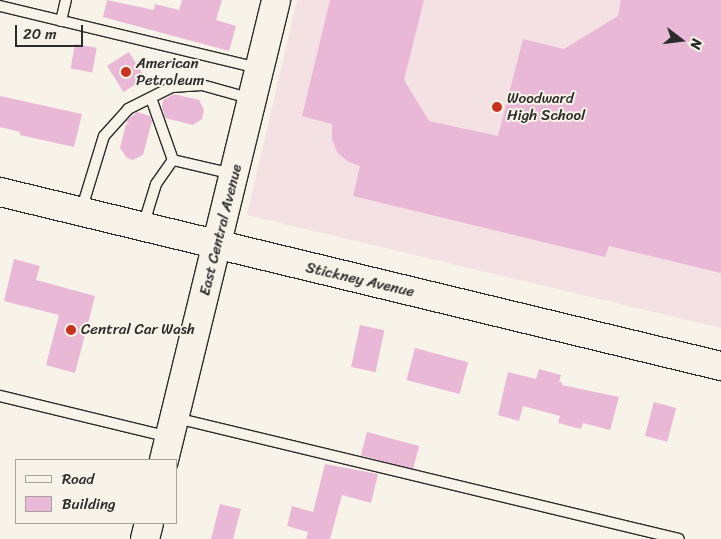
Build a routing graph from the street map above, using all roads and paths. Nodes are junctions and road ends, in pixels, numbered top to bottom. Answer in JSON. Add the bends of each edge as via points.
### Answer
{"nodes":[{"id":1,"x":66,"y":0,"type":"edge"},
{"id":2,"x":276,"y":0,"type":"edge"},
{"id":3,"x":0,"y":6,"type":"edge"},
{"id":4,"x":61,"y":21,"type":"junction"},
{"id":5,"x":260,"y":68,"type":"junction"},
{"id":6,"x":151,"y":98,"type":"junction"},
{"id":7,"x":252,"y":99,"type":"junction"},
{"id":8,"x":173,"y":160,"type":"junction"},
{"id":9,"x":234,"y":174,"type":"junction"},
{"id":10,"x":0,"y":192,"type":"edge"},
{"id":11,"x":80,"y":212,"type":"junction"},
{"id":12,"x":143,"y":227,"type":"junction"},
{"id":13,"x":218,"y":246,"type":"junction"},
{"id":14,"x":721,"y":366,"type":"edge"},
{"id":15,"x":0,"y":396,"type":"edge"},
{"id":16,"x":170,"y":438,"type":"edge"},
{"id":17,"x":149,"y":524,"type":"edge"},
{"id":18,"x":145,"y":539,"type":"edge"},
{"id":19,"x":679,"y":539,"type":"edge"}],
"edges":[{"from":1,"to":4,"type":"lane"},
{"from":2,"to":5,"type":"street","name":"East Central Avenue"},
{"from":3,"to":4,"type":"lane"},
{"from":4,"to":5,"type":"lane"},
{"from":5,"to":7,"type":"street","name":"East Central Avenue"},
{"from":6,"to":7,"type":"lane","via":[[172,87],[202,85]]},
{"from":6,"to":8,"type":"lane"},
{"from":6,"to":11,"type":"lane","via":[[128,109],[104,136]]},
{"from":7,"to":9,"type":"street","name":"East Central Avenue"},
{"from":8,"to":9,"type":"lane"},
{"from":8,"to":12,"type":"lane","via":[[156,184]]},
{"from":9,"to":13,"type":"street","name":"East Central Avenue"},
{"from":10,"to":11,"type":"street","name":"Stickney Avenue"},
{"from":11,"to":12,"type":"street","name":"Stickney Avenue"},
{"from":12,"to":13,"type":"street","name":"Stickney Avenue"},
{"from":13,"to":14,"type":"street","name":"Stickney Avenue"},
{"from":13,"to":16,"type":"street","name":"East Central Avenue"},
{"from":15,"to":16,"type":"lane"},
{"from":16,"to":19,"type":"lane"},
{"from":17,"to":18,"type":"street"}]}
